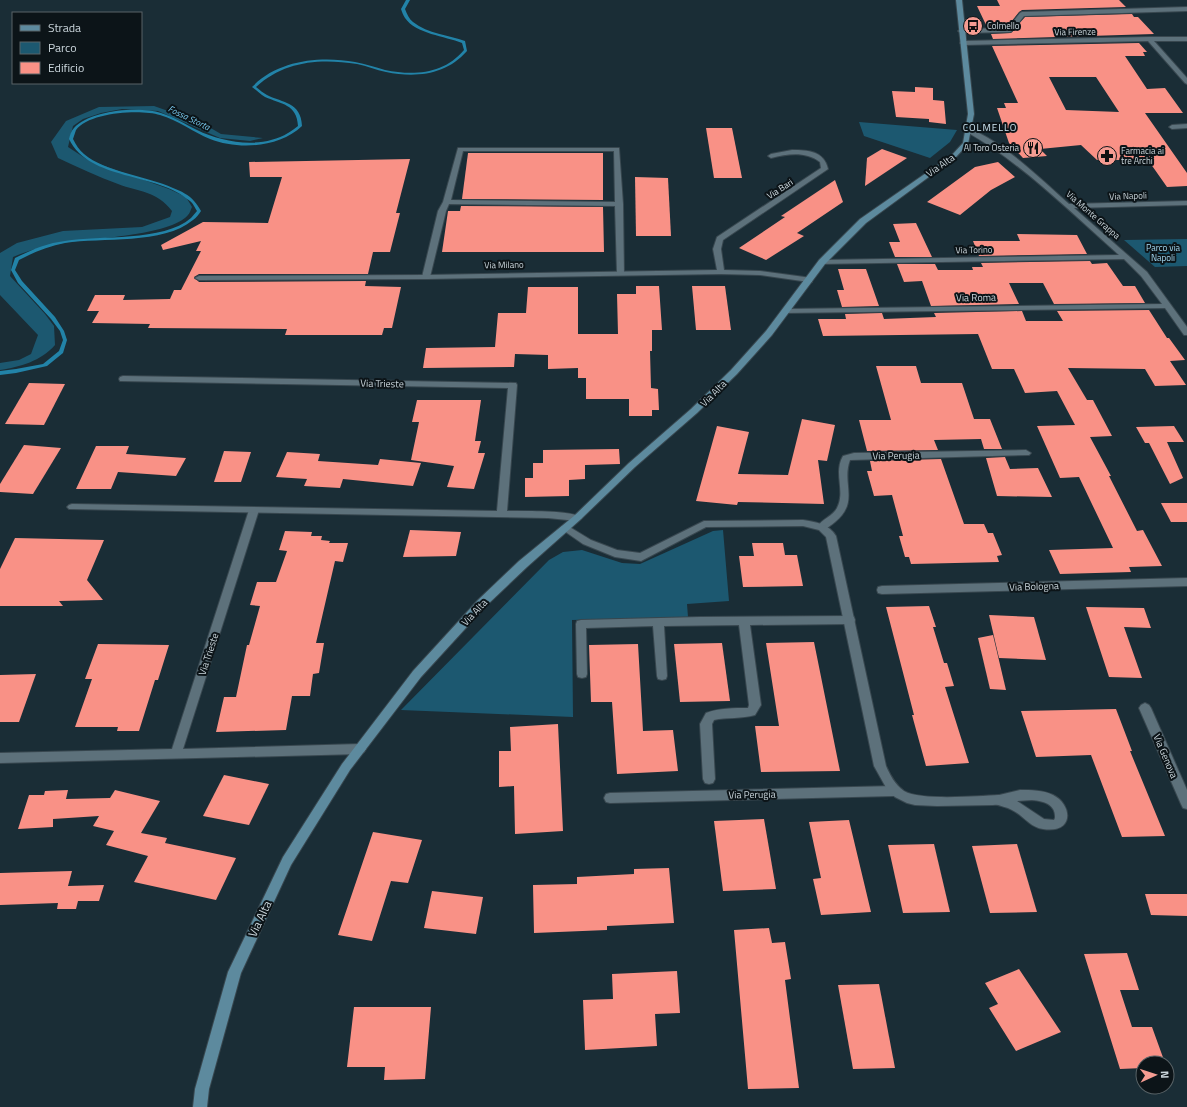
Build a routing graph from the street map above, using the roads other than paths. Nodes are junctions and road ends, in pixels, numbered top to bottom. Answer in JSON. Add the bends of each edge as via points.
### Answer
{"nodes":[{"id":1,"x":959,"y":0,"type":"edge"},
{"id":2,"x":1187,"y":10,"type":"edge"},
{"id":3,"x":961,"y":31,"type":"junction"},
{"id":4,"x":1187,"y":39,"type":"edge"},
{"id":5,"x":1149,"y":40,"type":"junction"},
{"id":6,"x":963,"y":43,"type":"junction"},
{"id":7,"x":1187,"y":82,"type":"edge"},
{"id":8,"x":1187,"y":126,"type":"edge"},
{"id":9,"x":1172,"y":127,"type":"dead end"},
{"id":10,"x":969,"y":131,"type":"junction"},
{"id":11,"x":772,"y":156,"type":"dead end"},
{"id":12,"x":447,"y":202,"type":"junction"},
{"id":13,"x":1187,"y":203,"type":"edge"},
{"id":14,"x":619,"y":204,"type":"junction"},
{"id":15,"x":1069,"y":206,"type":"junction"},
{"id":16,"x":1126,"y":257,"type":"junction"},
{"id":17,"x":822,"y":262,"type":"junction"},
{"id":18,"x":721,"y":272,"type":"junction"},
{"id":19,"x":621,"y":273,"type":"junction"},
{"id":20,"x":426,"y":277,"type":"junction"},
{"id":21,"x":198,"y":278,"type":"dead end"},
{"id":22,"x":809,"y":280,"type":"junction"},
{"id":23,"x":1167,"y":306,"type":"junction"},
{"id":24,"x":786,"y":311,"type":"junction"},
{"id":25,"x":1187,"y":333,"type":"edge"},
{"id":26,"x":123,"y":379,"type":"dead end"},
{"id":27,"x":1026,"y":453,"type":"dead end"},
{"id":28,"x":72,"y":507,"type":"dead end"},
{"id":29,"x":254,"y":510,"type":"junction"},
{"id":30,"x":502,"y":514,"type":"junction"},
{"id":31,"x":577,"y":518,"type":"junction"},
{"id":32,"x":565,"y":528,"type":"junction"},
{"id":33,"x":822,"y":528,"type":"junction"},
{"id":34,"x":1187,"y":582,"type":"edge"},
{"id":35,"x":882,"y":590,"type":"dead end"},
{"id":36,"x":850,"y":620,"type":"junction"},
{"id":37,"x":744,"y":621,"type":"junction"},
{"id":38,"x":658,"y":622,"type":"junction"},
{"id":39,"x":582,"y":674,"type":"dead end"},
{"id":40,"x":662,"y":676,"type":"dead end"},
{"id":41,"x":1145,"y":708,"type":"dead end"},
{"id":42,"x":360,"y":749,"type":"junction"},
{"id":43,"x":176,"y":753,"type":"junction"},
{"id":44,"x":0,"y":758,"type":"edge"},
{"id":45,"x":709,"y":779,"type":"dead end"},
{"id":46,"x":894,"y":791,"type":"junction"},
{"id":47,"x":610,"y":798,"type":"dead end"},
{"id":48,"x":998,"y":800,"type":"junction"},
{"id":49,"x":1187,"y":804,"type":"edge"},
{"id":50,"x":200,"y":1107,"type":"edge"}],
"edges":[{"from":1,"to":3,"type":"main road","name":"Via Alta"},
{"from":2,"to":3,"type":"street","via":[[1022,14],[1010,30]]},
{"from":3,"to":6,"type":"main road","name":"Via Alta"},
{"from":4,"to":5,"type":"street","name":"Via Firenze"},
{"from":5,"to":6,"type":"street","name":"Via Firenze"},
{"from":5,"to":7,"type":"street"},
{"from":6,"to":10,"type":"main road","name":"Via Alta","via":[[971,114]]},
{"from":8,"to":9,"type":"street"},
{"from":10,"to":15,"type":"street","name":"Via Monte Grappa","via":[[994,146]]},
{"from":10,"to":17,"type":"main road","name":"Via Alta","via":[[966,143],[954,156],[863,221]]},
{"from":11,"to":18,"type":"street","name":"Via Bari","via":[[799,152],[812,154],[823,161],[825,169],[720,239],[717,249]]},
{"from":12,"to":14,"type":"street"},
{"from":12,"to":14,"type":"street","via":[[460,149],[617,149]]},
{"from":12,"to":20,"type":"street","via":[[442,211]]},
{"from":13,"to":15,"type":"street","name":"Via Napoli"},
{"from":14,"to":19,"type":"street"},
{"from":15,"to":16,"type":"street","name":"Via Monte Grappa"},
{"from":16,"to":17,"type":"street","name":"Via Torino"},
{"from":16,"to":23,"type":"street","name":"Via Monte Grappa","via":[[1144,274]]},
{"from":17,"to":22,"type":"main road","name":"Via Alta"},
{"from":18,"to":19,"type":"street","name":"Via Milano"},
{"from":18,"to":22,"type":"street","name":"Via Milano","via":[[760,273]]},
{"from":19,"to":20,"type":"street","name":"Via Milano"},
{"from":20,"to":21,"type":"street","name":"Via Milano"},
{"from":22,"to":24,"type":"main road","name":"Via Alta"},
{"from":23,"to":24,"type":"street","name":"Via Roma"},
{"from":23,"to":25,"type":"street","name":"Via Monte Grappa"},
{"from":24,"to":31,"type":"main road","name":"Via Alta","via":[[769,333],[711,394]]},
{"from":26,"to":30,"type":"street","name":"Via Trieste","via":[[513,385]]},
{"from":27,"to":33,"type":"street","name":"Via Perugia","via":[[846,458],[842,466],[845,501],[842,509]]},
{"from":28,"to":29,"type":"street"},
{"from":29,"to":30,"type":"street"},
{"from":29,"to":43,"type":"street","name":"Via Trieste"},
{"from":30,"to":31,"type":"street"},
{"from":31,"to":32,"type":"main road","name":"Via Alta"},
{"from":32,"to":33,"type":"street","via":[[587,542],[627,556],[641,556],[704,524],[803,523]]},
{"from":32,"to":42,"type":"main road","name":"Via Alta","via":[[482,603],[417,674]]},
{"from":33,"to":36,"type":"street","via":[[831,536]]},
{"from":34,"to":35,"type":"street","name":"Via Bologna"},
{"from":36,"to":37,"type":"street"},
{"from":36,"to":46,"type":"street","via":[[880,766]]},
{"from":37,"to":38,"type":"street"},
{"from":37,"to":45,"type":"street","via":[[755,706],[751,712],[710,716],[706,724]]},
{"from":38,"to":39,"type":"street","via":[[582,624]]},
{"from":38,"to":40,"type":"street"},
{"from":41,"to":49,"type":"street","name":"Via Genova"},
{"from":42,"to":43,"type":"street"},
{"from":42,"to":50,"type":"main road","name":"Via Alta","via":[[287,861],[236,972],[202,1090]]},
{"from":43,"to":44,"type":"street"},
{"from":46,"to":47,"type":"street","name":"Via Perugia"},
{"from":46,"to":48,"type":"street","name":"Via Perugia","via":[[921,802]]},
{"from":48,"to":48,"type":"street","via":[[1017,806],[1042,824],[1056,825],[1060,822],[1062,815],[1059,806],[1041,795],[1020,795]]}]}
